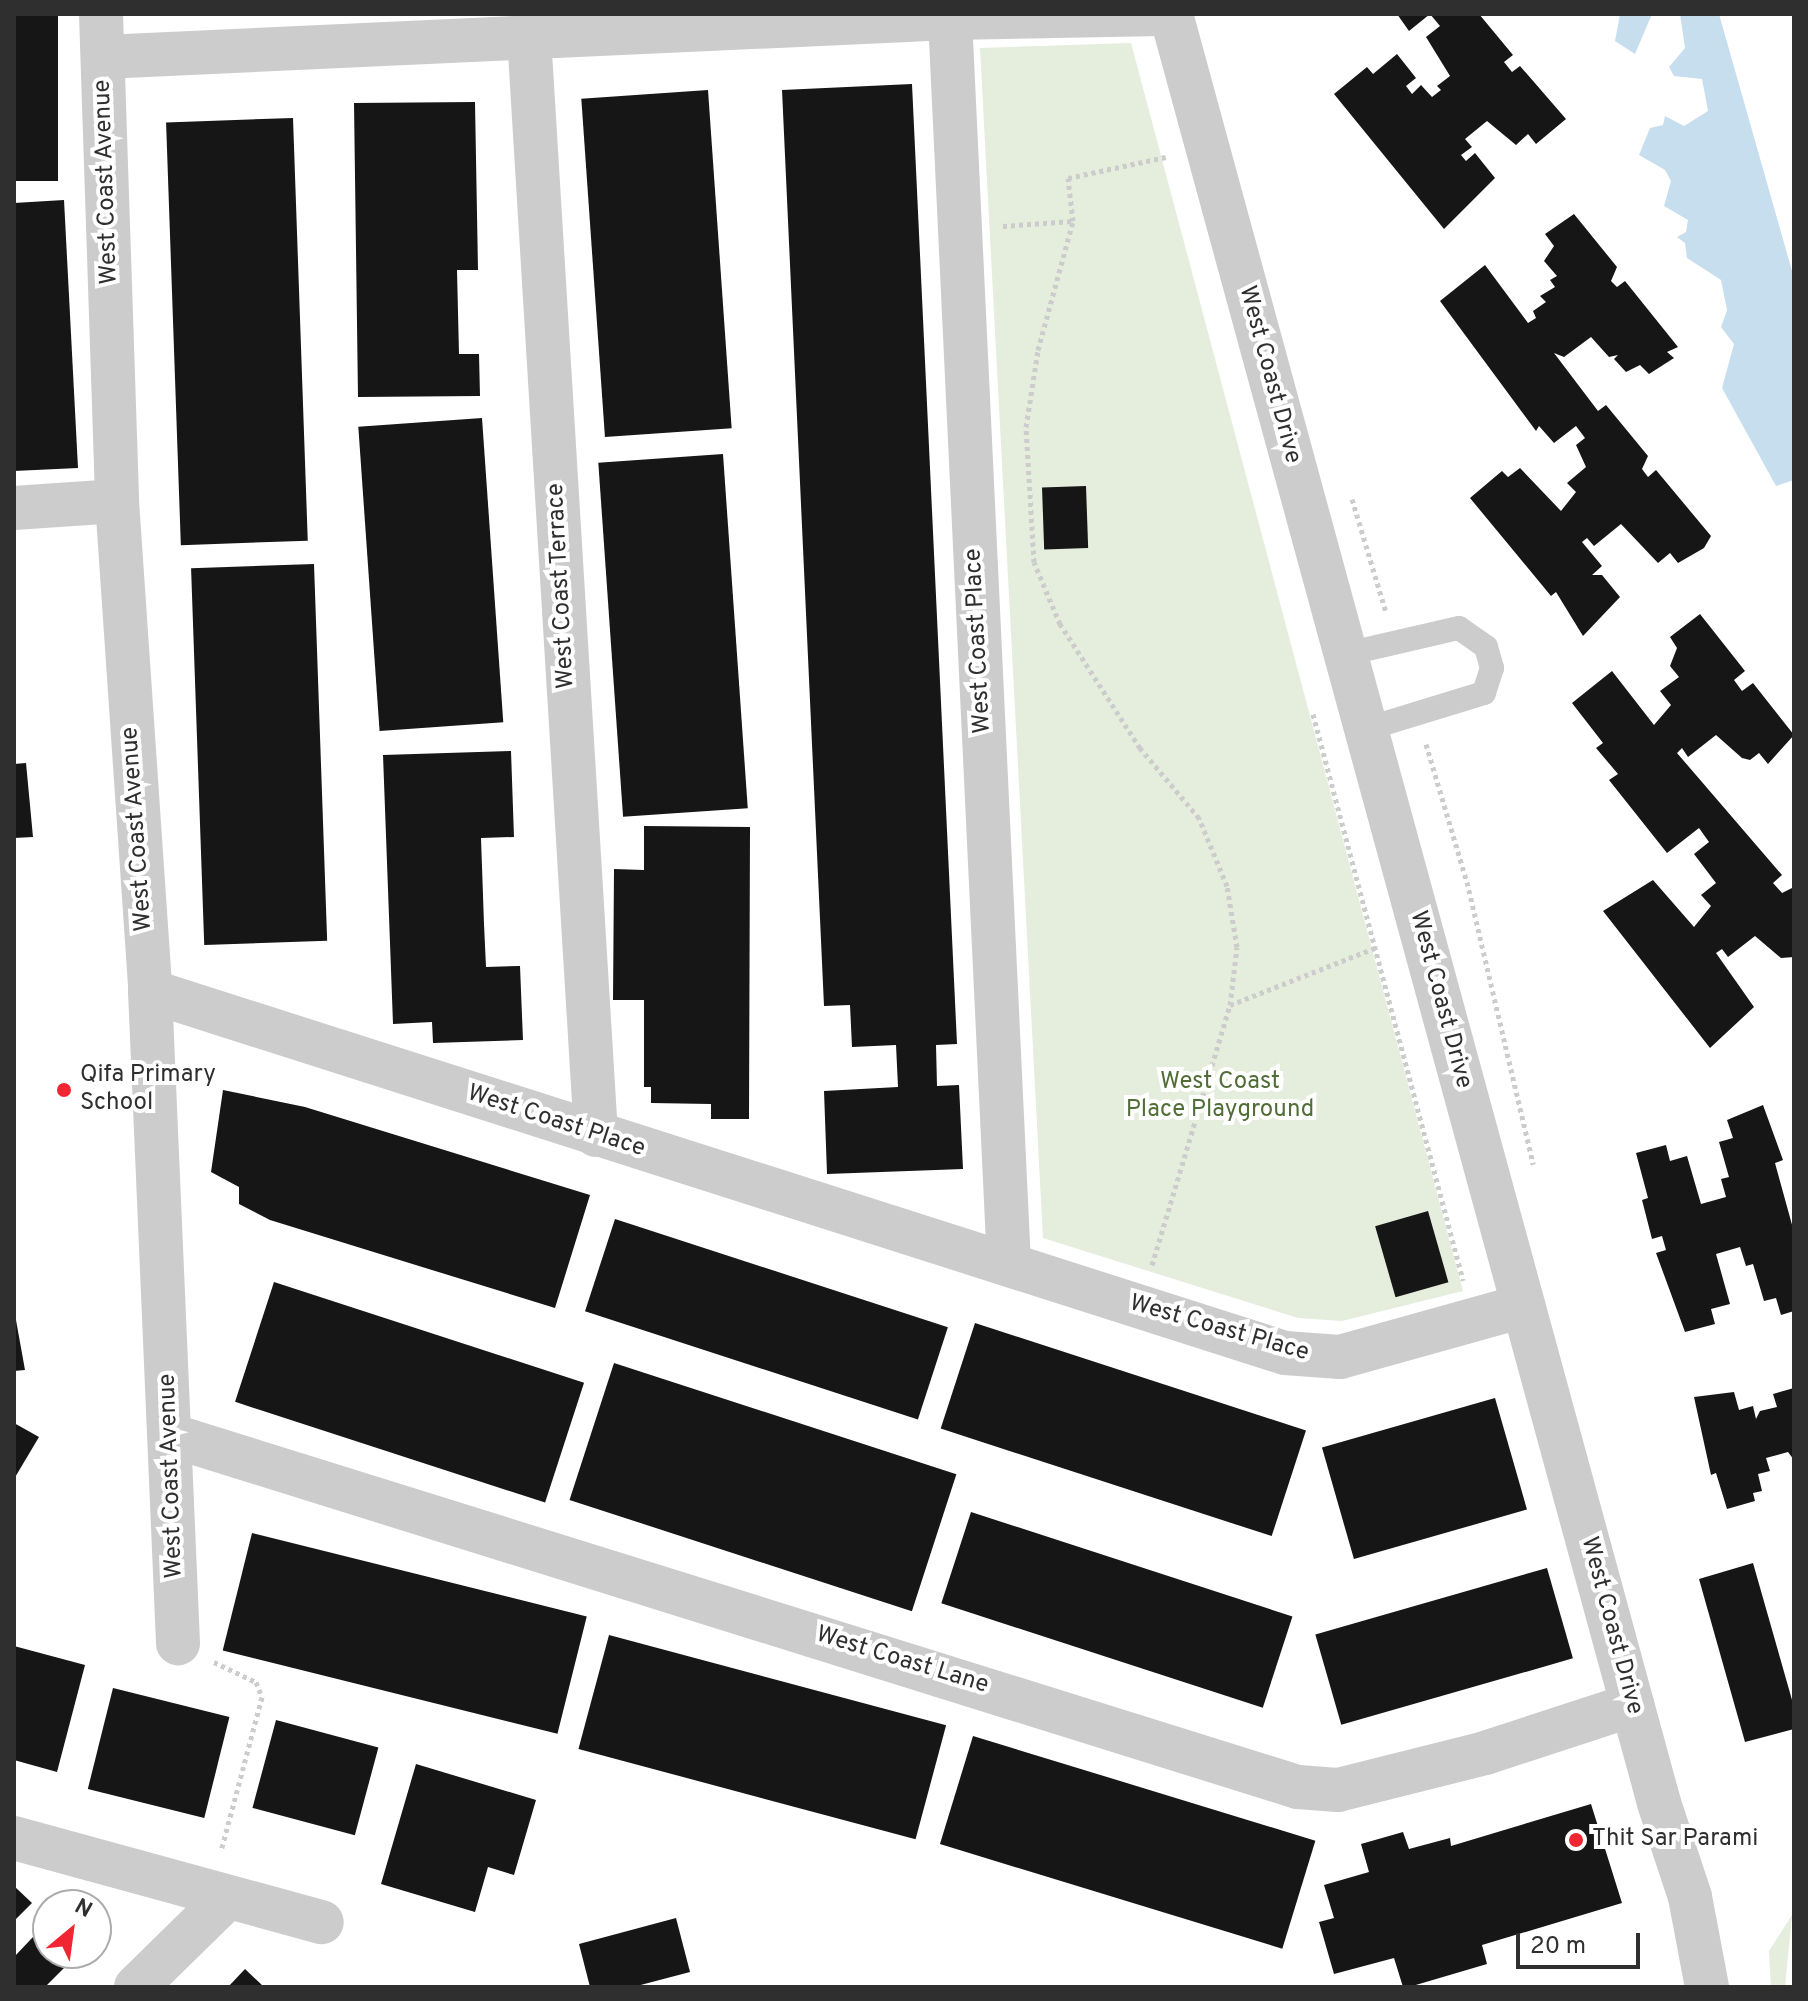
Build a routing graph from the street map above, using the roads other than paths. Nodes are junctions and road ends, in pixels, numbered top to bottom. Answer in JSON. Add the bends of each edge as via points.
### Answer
{"nodes":[{"id":1,"x":101,"y":14,"type":"edge"},
{"id":2,"x":1162,"y":14,"type":"edge"},
{"id":3,"x":1171,"y":14,"type":"edge"},
{"id":4,"x":950,"y":18,"type":"junction"},
{"id":5,"x":529,"y":36,"type":"junction"},
{"id":6,"x":103,"y":57,"type":"junction"},
{"id":7,"x":117,"y":501,"type":"junction"},
{"id":8,"x":14,"y":508,"type":"edge"},
{"id":9,"x":1346,"y":654,"type":"junction"},
{"id":10,"x":1366,"y":729,"type":"junction"},
{"id":11,"x":150,"y":991,"type":"junction"},
{"id":12,"x":596,"y":1135,"type":"junction"},
{"id":13,"x":1009,"y":1265,"type":"junction"},
{"id":14,"x":1523,"y":1306,"type":"junction"},
{"id":15,"x":173,"y":1436,"type":"junction"},
{"id":16,"x":178,"y":1643,"type":"road end"},
{"id":17,"x":1632,"y":1705,"type":"junction"},
{"id":18,"x":14,"y":1838,"type":"edge"},
{"id":19,"x":218,"y":1897,"type":"junction"},
{"id":20,"x":322,"y":1922,"type":"dead end"},
{"id":21,"x":136,"y":1987,"type":"edge"},
{"id":22,"x":1707,"y":1987,"type":"edge"}],
"edges":[{"from":1,"to":6,"type":"street","name":"West Coast Avenue"},
{"from":2,"to":4,"type":"street"},
{"from":3,"to":9,"type":"street","name":"West Coast Drive"},
{"from":4,"to":5,"type":"street"},
{"from":4,"to":13,"type":"street","name":"West Coast Place"},
{"from":5,"to":6,"type":"street"},
{"from":5,"to":12,"type":"street","name":"West Coast Terrace"},
{"from":6,"to":7,"type":"street","name":"West Coast Avenue"},
{"from":7,"to":8,"type":"street"},
{"from":7,"to":11,"type":"street","name":"West Coast Avenue"},
{"from":9,"to":10,"type":"street","name":"West Coast Drive"},
{"from":9,"to":10,"type":"lane","via":[[1459,628],[1486,647],[1492,668],[1484,693]]},
{"from":10,"to":14,"type":"street","name":"West Coast Drive"},
{"from":11,"to":12,"type":"street","name":"West Coast Place"},
{"from":11,"to":15,"type":"street","name":"West Coast Avenue"},
{"from":12,"to":13,"type":"street","name":"West Coast Place"},
{"from":13,"to":14,"type":"street","name":"West Coast Place","via":[[1285,1353],[1322,1359]]},
{"from":14,"to":17,"type":"street","name":"West Coast Drive"},
{"from":15,"to":16,"type":"street","name":"West Coast Avenue"},
{"from":15,"to":17,"type":"street","name":"West Coast Lane","via":[[1298,1787],[1353,1786],[1485,1753]]},
{"from":17,"to":22,"type":"street","name":"West Coast Drive","via":[[1690,1897]]},
{"from":18,"to":19,"type":"street"},
{"from":19,"to":20,"type":"street"},
{"from":19,"to":21,"type":"street"}]}
